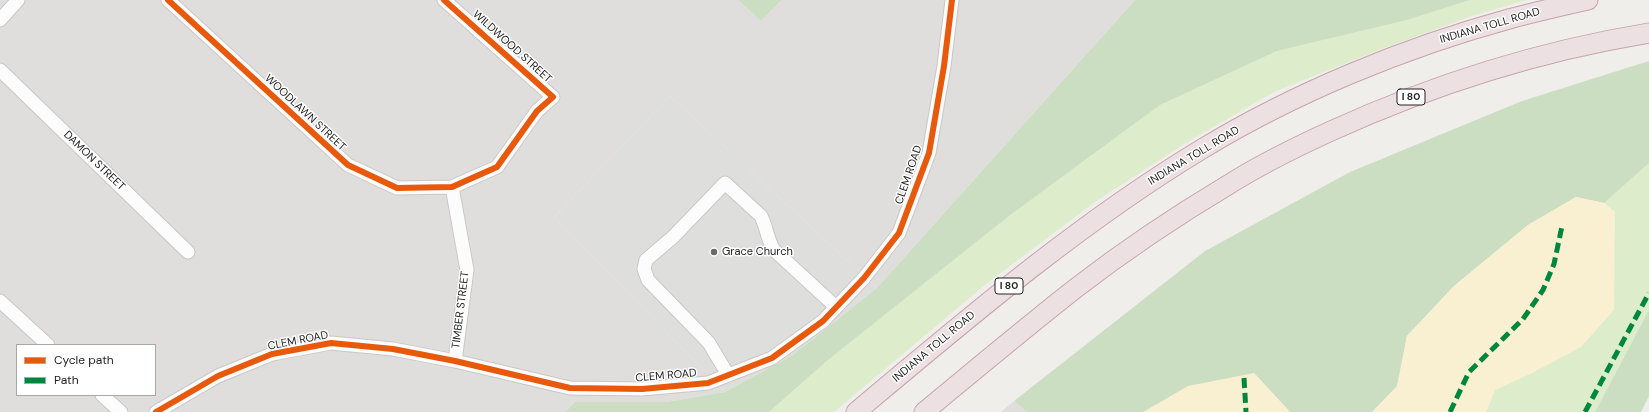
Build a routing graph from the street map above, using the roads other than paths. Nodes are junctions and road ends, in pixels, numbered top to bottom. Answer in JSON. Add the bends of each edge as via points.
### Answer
{"nodes":[{"id":1,"x":18,"y":0,"type":"edge"},
{"id":2,"x":168,"y":0,"type":"edge"},
{"id":3,"x":444,"y":0,"type":"edge"},
{"id":4,"x":952,"y":0,"type":"edge"},
{"id":5,"x":1588,"y":0,"type":"edge"},
{"id":6,"x":0,"y":20,"type":"edge"},
{"id":7,"x":1649,"y":33,"type":"edge"},
{"id":8,"x":0,"y":70,"type":"edge"},
{"id":9,"x":452,"y":187,"type":"junction"},
{"id":10,"x":188,"y":252,"type":"dead end"},
{"id":11,"x":0,"y":301,"type":"edge"},
{"id":12,"x":836,"y":307,"type":"junction"},
{"id":13,"x":47,"y":344,"type":"edge"},
{"id":14,"x":454,"y":361,"type":"junction"},
{"id":15,"x":728,"y":375,"type":"junction"},
{"id":16,"x":103,"y":396,"type":"edge"},
{"id":17,"x":121,"y":412,"type":"edge"},
{"id":18,"x":156,"y":412,"type":"edge"},
{"id":19,"x":856,"y":412,"type":"edge"},
{"id":20,"x":924,"y":412,"type":"edge"}],
"edges":[{"from":1,"to":6,"type":"street"},
{"from":2,"to":9,"type":"street","name":"WOODLAWN STREET","via":[[348,165],[397,188]]},
{"from":3,"to":9,"type":"street","name":"WILDWOOD STREET","via":[[553,97],[537,111],[497,167]]},
{"from":4,"to":12,"type":"street","name":"CLEM ROAD","via":[[944,66],[927,160],[899,234],[864,278]]},
{"from":5,"to":19,"type":"highway","name":"INDIANA TOLL ROAD","number":"I 80","via":[[1507,20],[1431,43],[1349,74],[1269,112],[1203,148],[1123,200],[1048,255]]},
{"from":7,"to":20,"type":"highway","number":"I 80","via":[[1524,60],[1457,80],[1373,112],[1297,147],[1229,184],[1152,233],[1077,287]]},
{"from":8,"to":10,"type":"street","name":"DAMON STREET"},
{"from":9,"to":14,"type":"street","name":"TIMBER STREET","via":[[467,270]]},
{"from":11,"to":13,"type":"street"},
{"from":12,"to":15,"type":"street","name":"CLEM ROAD","via":[[823,320],[772,358]]},
{"from":12,"to":15,"type":"street","via":[[774,250],[768,241],[761,216],[725,182],[673,237],[646,260],[644,269],[648,280],[709,343]]},
{"from":14,"to":15,"type":"street","name":"CLEM ROAD","via":[[570,388],[642,389],[708,382]]},
{"from":14,"to":18,"type":"street","name":"CLEM ROAD","via":[[393,349],[331,343],[272,354],[218,376]]},
{"from":16,"to":17,"type":"street"}]}
